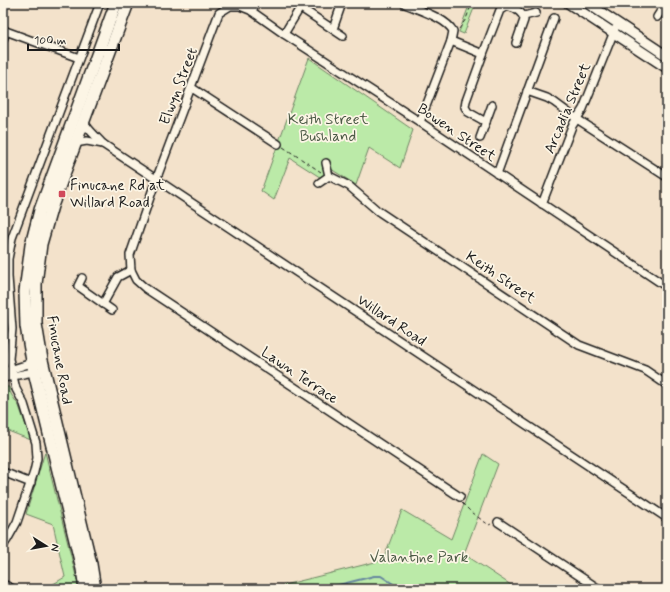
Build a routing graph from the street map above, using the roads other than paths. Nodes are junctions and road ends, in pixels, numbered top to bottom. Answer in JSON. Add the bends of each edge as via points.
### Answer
{"nodes":[{"id":1,"x":100,"y":3,"type":"edge"},
{"id":2,"x":116,"y":3,"type":"edge"},
{"id":3,"x":128,"y":3,"type":"edge"},
{"id":4,"x":256,"y":3,"type":"edge"},
{"id":5,"x":342,"y":3,"type":"edge"},
{"id":6,"x":568,"y":3,"type":"edge"},
{"id":7,"x":587,"y":3,"type":"edge"},
{"id":8,"x":666,"y":3,"type":"edge"},
{"id":9,"x":405,"y":4,"type":"edge"},
{"id":10,"x":230,"y":6,"type":"joint"},
{"id":11,"x":302,"y":6,"type":"edge"},
{"id":12,"x":252,"y":8,"type":"edge"},
{"id":13,"x":536,"y":13,"type":"dead end"},
{"id":14,"x":524,"y":16,"type":"junction"},
{"id":15,"x":657,"y":17,"type":"dead end"},
{"id":16,"x":554,"y":18,"type":"dead end"},
{"id":17,"x":618,"y":24,"type":"junction"},
{"id":18,"x":333,"y":29,"type":"junction"},
{"id":19,"x":5,"y":31,"type":"edge"},
{"id":20,"x":613,"y":33,"type":"junction"},
{"id":21,"x":284,"y":34,"type":"junction"},
{"id":22,"x":343,"y":36,"type":"dead end"},
{"id":23,"x":3,"y":40,"type":"edge"},
{"id":24,"x":451,"y":41,"type":"junction"},
{"id":25,"x":516,"y":43,"type":"dead end"},
{"id":26,"x":483,"y":54,"type":"junction"},
{"id":27,"x":667,"y":56,"type":"edge"},
{"id":28,"x":79,"y":58,"type":"junction"},
{"id":29,"x":667,"y":68,"type":"edge"},
{"id":30,"x":192,"y":88,"type":"junction"},
{"id":31,"x":527,"y":91,"type":"junction"},
{"id":32,"x":492,"y":105,"type":"dead end"},
{"id":33,"x":577,"y":119,"type":"junction"},
{"id":34,"x":84,"y":122,"type":"junction"},
{"id":35,"x":420,"y":122,"type":"junction"},
{"id":36,"x":486,"y":122,"type":"junction"},
{"id":37,"x":480,"y":138,"type":"dead end"},
{"id":38,"x":75,"y":143,"type":"junction"},
{"id":39,"x":103,"y":144,"type":"junction"},
{"id":40,"x":278,"y":144,"type":"road end"},
{"id":41,"x":326,"y":163,"type":"dead end"},
{"id":42,"x":497,"y":174,"type":"junction"},
{"id":43,"x":329,"y":176,"type":"junction"},
{"id":44,"x":667,"y":177,"type":"edge"},
{"id":45,"x":156,"y":180,"type":"junction"},
{"id":46,"x":319,"y":183,"type":"dead end"},
{"id":47,"x":542,"y":204,"type":"junction"},
{"id":48,"x":33,"y":261,"type":"junction"},
{"id":49,"x":131,"y":270,"type":"junction"},
{"id":50,"x":82,"y":278,"type":"dead end"},
{"id":51,"x":667,"y":287,"type":"edge"},
{"id":52,"x":103,"y":304,"type":"junction"},
{"id":53,"x":112,"y":310,"type":"dead end"},
{"id":54,"x":38,"y":366,"type":"junction"},
{"id":55,"x":10,"y":369,"type":"junction"},
{"id":56,"x":3,"y":372,"type":"edge"},
{"id":57,"x":12,"y":377,"type":"junction"},
{"id":58,"x":3,"y":378,"type":"edge"},
{"id":59,"x":667,"y":385,"type":"edge"},
{"id":60,"x":3,"y":472,"type":"edge"},
{"id":61,"x":31,"y":483,"type":"junction"},
{"id":62,"x":460,"y":497,"type":"road end"},
{"id":63,"x":667,"y":518,"type":"edge"},
{"id":64,"x":498,"y":522,"type":"road end"},
{"id":65,"x":3,"y":546,"type":"edge"},
{"id":66,"x":3,"y":584,"type":"edge"},
{"id":67,"x":13,"y":589,"type":"edge"},
{"id":68,"x":85,"y":589,"type":"edge"},
{"id":69,"x":96,"y":589,"type":"edge"},
{"id":70,"x":599,"y":589,"type":"edge"}],
"edges":[{"from":1,"to":28,"type":"street"},
{"from":2,"to":48,"type":"highway","name":"Finucane Road","via":[[40,210],[33,233]]},
{"from":3,"to":34,"type":"highway","name":"Finucane Road"},
{"from":4,"to":12,"type":"street"},
{"from":5,"to":18,"type":"street"},
{"from":6,"to":20,"type":"main road"},
{"from":7,"to":17,"type":"main road"},
{"from":8,"to":15,"type":"street"},
{"from":9,"to":24,"type":"street","via":[[442,20],[453,31]]},
{"from":10,"to":12,"type":"street","name":"Bowen Street"},
{"from":10,"to":30,"type":"street","name":"Elwyn Street","via":[[219,13]]},
{"from":11,"to":18,"type":"street"},
{"from":11,"to":21,"type":"street"},
{"from":12,"to":21,"type":"street","name":"Bowen Street"},
{"from":13,"to":14,"type":"street"},
{"from":14,"to":25,"type":"street"},
{"from":14,"to":26,"type":"street","via":[[510,7],[500,10]]},
{"from":16,"to":31,"type":"street"},
{"from":17,"to":20,"type":"street","name":"Arcadia Street"},
{"from":17,"to":27,"type":"main road"},
{"from":18,"to":22,"type":"street"},
{"from":19,"to":23,"type":"street"},
{"from":19,"to":28,"type":"street"},
{"from":20,"to":29,"type":"main road"},
{"from":20,"to":33,"type":"street","name":"Arcadia Street"},
{"from":21,"to":35,"type":"street","name":"Bowen Street"},
{"from":24,"to":26,"type":"street"},
{"from":24,"to":35,"type":"street"},
{"from":26,"to":36,"type":"street","via":[[465,107],[468,112]]},
{"from":28,"to":55,"type":"street","via":[[12,238],[8,259],[12,322]]},
{"from":30,"to":40,"type":"street"},
{"from":30,"to":45,"type":"street","name":"Elwyn Street"},
{"from":31,"to":33,"type":"street","via":[[554,102]]},
{"from":31,"to":42,"type":"street"},
{"from":32,"to":36,"type":"street"},
{"from":33,"to":44,"type":"street"},
{"from":33,"to":47,"type":"street","name":"Arcadia Street"},
{"from":34,"to":38,"type":"highway","name":"Finucane Road"},
{"from":34,"to":39,"type":"street","name":"Willard Road"},
{"from":35,"to":42,"type":"street","name":"Bowen Street"},
{"from":36,"to":37,"type":"street"},
{"from":38,"to":39,"type":"street","name":"Willard Road","via":[[87,141]]},
{"from":38,"to":48,"type":"highway","name":"Finucane Road"},
{"from":39,"to":45,"type":"street","name":"Willard Road"},
{"from":41,"to":43,"type":"street"},
{"from":42,"to":47,"type":"street","name":"Bowen Street"},
{"from":43,"to":46,"type":"street"},
{"from":43,"to":59,"type":"street","name":"Keith Street","via":[[349,186],[378,211],[579,345],[645,370]]},
{"from":45,"to":49,"type":"street","name":"Elwyn Street","via":[[130,255]]},
{"from":45,"to":63,"type":"street","name":"Willard Road"},
{"from":47,"to":51,"type":"street","name":"Bowen Street"},
{"from":48,"to":54,"type":"highway","name":"Finucane Road"},
{"from":49,"to":52,"type":"street","via":[[118,277]]},
{"from":49,"to":62,"type":"street","name":"Lawn Terrace","via":[[136,280],[145,288]]},
{"from":50,"to":52,"type":"street","via":[[78,286]]},
{"from":52,"to":53,"type":"street"},
{"from":54,"to":55,"type":"street"},
{"from":54,"to":57,"type":"street"},
{"from":54,"to":68,"type":"highway","name":"Finucane Road"},
{"from":54,"to":69,"type":"highway","name":"Finucane Road"},
{"from":55,"to":56,"type":"street"},
{"from":55,"to":57,"type":"street"},
{"from":57,"to":58,"type":"street"},
{"from":57,"to":61,"type":"street","via":[[24,404],[36,443],[37,458]]},
{"from":60,"to":61,"type":"street"},
{"from":61,"to":65,"type":"street","via":[[17,522]]},
{"from":64,"to":70,"type":"street"},
{"from":66,"to":67,"type":"street"}]}
